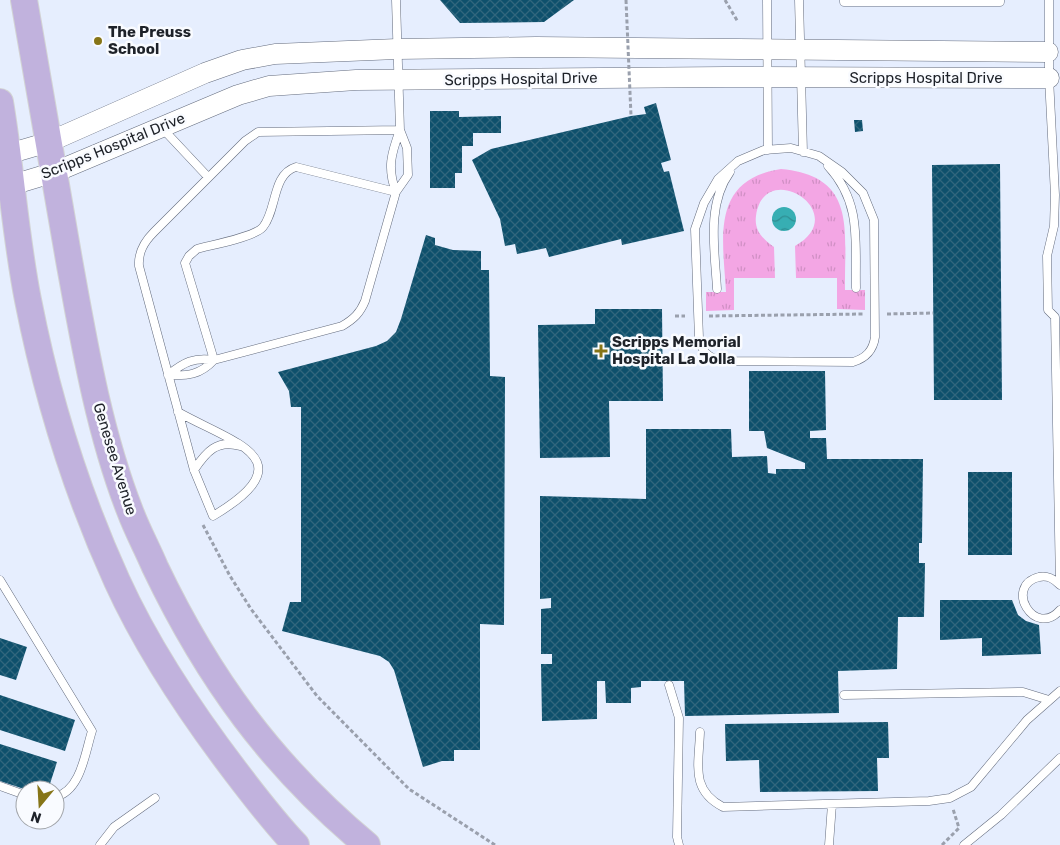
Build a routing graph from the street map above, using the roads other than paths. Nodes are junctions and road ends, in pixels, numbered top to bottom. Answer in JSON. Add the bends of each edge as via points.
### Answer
{"nodes":[{"id":1,"x":24,"y":0,"type":"edge"},
{"id":2,"x":396,"y":0,"type":"edge"},
{"id":3,"x":766,"y":0,"type":"edge"},
{"id":4,"x":799,"y":0,"type":"edge"},
{"id":5,"x":844,"y":0,"type":"edge"},
{"id":6,"x":1000,"y":0,"type":"edge"},
{"id":7,"x":1049,"y":0,"type":"edge"},
{"id":8,"x":889,"y":1,"type":"edge"},
{"id":9,"x":397,"y":49,"type":"junction"},
{"id":10,"x":768,"y":49,"type":"junction"},
{"id":11,"x":800,"y":51,"type":"junction"},
{"id":12,"x":1048,"y":52,"type":"junction"},
{"id":13,"x":767,"y":77,"type":"junction"},
{"id":14,"x":800,"y":77,"type":"junction"},
{"id":15,"x":1049,"y":78,"type":"junction"},
{"id":16,"x":398,"y":80,"type":"junction"},
{"id":17,"x":0,"y":102,"type":"edge"},
{"id":18,"x":161,"y":127,"type":"junction"},
{"id":19,"x":400,"y":130,"type":"junction"},
{"id":20,"x":49,"y":142,"type":"junction"},
{"id":21,"x":768,"y":150,"type":"junction"},
{"id":22,"x":802,"y":152,"type":"junction"},
{"id":23,"x":8,"y":154,"type":"junction"},
{"id":24,"x":818,"y":156,"type":"junction"},
{"id":25,"x":738,"y":161,"type":"junction"},
{"id":26,"x":54,"y":172,"type":"junction"},
{"id":27,"x":208,"y":177,"type":"junction"},
{"id":28,"x":12,"y":185,"type":"junction"},
{"id":29,"x":396,"y":192,"type":"junction"},
{"id":30,"x":1054,"y":226,"type":"junction"},
{"id":31,"x":1060,"y":235,"type":"edge"},
{"id":32,"x":856,"y":288,"type":"dead end"},
{"id":33,"x":717,"y":289,"type":"dead end"},
{"id":34,"x":1057,"y":315,"type":"edge"},
{"id":35,"x":214,"y":360,"type":"junction"},
{"id":36,"x":168,"y":375,"type":"junction"},
{"id":37,"x":178,"y":412,"type":"junction"},
{"id":38,"x":247,"y":448,"type":"junction"},
{"id":39,"x":194,"y":470,"type":"junction"},
{"id":40,"x":0,"y":580,"type":"edge"},
{"id":41,"x":1060,"y":584,"type":"edge"},
{"id":42,"x":1060,"y":610,"type":"edge"},
{"id":43,"x":668,"y":685,"type":"dead end"},
{"id":44,"x":1060,"y":691,"type":"edge"},
{"id":45,"x":844,"y":695,"type":"dead end"},
{"id":46,"x":1049,"y":700,"type":"junction"},
{"id":47,"x":700,"y":732,"type":"dead end"},
{"id":48,"x":1060,"y":758,"type":"edge"},
{"id":49,"x":0,"y":786,"type":"edge"},
{"id":50,"x":15,"y":791,"type":"edge"},
{"id":51,"x":65,"y":792,"type":"edge"},
{"id":52,"x":155,"y":798,"type":"dead end"},
{"id":53,"x":832,"y":804,"type":"junction"},
{"id":54,"x":100,"y":845,"type":"edge"},
{"id":55,"x":296,"y":845,"type":"edge"},
{"id":56,"x":367,"y":845,"type":"edge"},
{"id":57,"x":680,"y":845,"type":"edge"},
{"id":58,"x":829,"y":845,"type":"edge"},
{"id":59,"x":964,"y":845,"type":"edge"}],
"edges":[{"from":1,"to":20,"type":"main road","name":"Genesee Avenue"},
{"from":2,"to":9,"type":"lane"},
{"from":3,"to":10,"type":"lane"},
{"from":4,"to":11,"type":"lane"},
{"from":5,"to":8,"type":"lane"},
{"from":6,"to":8,"type":"lane"},
{"from":7,"to":12,"type":"lane"},
{"from":9,"to":10,"type":"street","name":"Scripps Hospital Drive"},
{"from":9,"to":16,"type":"lane"},
{"from":9,"to":20,"type":"street","name":"Scripps Hospital Drive","via":[[313,51],[242,60],[205,73]]},
{"from":10,"to":11,"type":"street","name":"Scripps Hospital Drive"},
{"from":10,"to":13,"type":"lane"},
{"from":11,"to":12,"type":"street","name":"Scripps Hospital Drive"},
{"from":11,"to":14,"type":"lane"},
{"from":12,"to":15,"type":"lane"},
{"from":13,"to":14,"type":"street","name":"Scripps Hospital Drive"},
{"from":13,"to":16,"type":"street","name":"Scripps Hospital Drive"},
{"from":13,"to":21,"type":"lane"},
{"from":14,"to":15,"type":"street","name":"Scripps Hospital Drive"},
{"from":14,"to":22,"type":"lane"},
{"from":15,"to":30,"type":"lane"},
{"from":16,"to":18,"type":"street","name":"Scripps Hospital Drive","via":[[270,86],[238,94]]},
{"from":16,"to":19,"type":"lane"},
{"from":17,"to":23,"type":"main road"},
{"from":18,"to":26,"type":"street","name":"Scripps Hospital Drive"},
{"from":18,"to":27,"type":"lane"},
{"from":19,"to":27,"type":"lane","via":[[258,132]]},
{"from":19,"to":29,"type":"lane","via":[[390,174]]},
{"from":19,"to":29,"type":"lane","via":[[407,148],[408,175]]},
{"from":20,"to":23,"type":"street","name":"Scripps Hospital Drive"},
{"from":20,"to":26,"type":"main road","name":"Genesee Avenue"},
{"from":21,"to":22,"type":"lane","via":[[791,148]]},
{"from":21,"to":25,"type":"lane"},
{"from":22,"to":24,"type":"lane"},
{"from":23,"to":28,"type":"main road"},
{"from":24,"to":25,"type":"lane","via":[[842,172],[863,193],[874,220],[873,347],[862,359],[853,362],[720,361],[700,346],[695,230],[704,203],[718,179]]},
{"from":24,"to":32,"type":"lane","via":[[840,179],[852,203]]},
{"from":25,"to":33,"type":"lane","via":[[723,182],[716,201]]},
{"from":26,"to":28,"type":"street","name":"Scripps Hospital Drive"},
{"from":26,"to":56,"type":"main road","name":"Genesee Avenue","via":[[81,328],[101,417],[130,511],[171,600],[204,660],[258,736],[328,813]]},
{"from":27,"to":36,"type":"lane","via":[[147,239],[138,256]]},
{"from":28,"to":55,"type":"main road","via":[[28,298],[47,384],[80,492],[118,582],[162,666],[214,744]]},
{"from":29,"to":35,"type":"lane","via":[[365,300],[352,320],[342,326]]},
{"from":29,"to":35,"type":"lane","via":[[296,167],[283,176],[268,219],[258,232],[197,249],[189,256],[185,263]]},
{"from":30,"to":31,"type":"lane"},
{"from":30,"to":34,"type":"lane","via":[[1048,256],[1048,310]]},
{"from":34,"to":41,"type":"lane"},
{"from":35,"to":36,"type":"lane","via":[[200,358],[184,362]]},
{"from":35,"to":36,"type":"lane","via":[[204,371],[188,376]]},
{"from":36,"to":37,"type":"lane"},
{"from":37,"to":38,"type":"lane"},
{"from":37,"to":39,"type":"lane"},
{"from":38,"to":39,"type":"lane","via":[[222,443],[208,451]]},
{"from":38,"to":39,"type":"lane","via":[[257,465],[251,489],[213,516]]},
{"from":40,"to":51,"type":"lane","via":[[92,731],[76,781]]},
{"from":41,"to":42,"type":"lane","via":[[1049,577],[1036,578],[1026,586],[1023,599],[1028,611],[1038,618],[1051,617]]},
{"from":43,"to":57,"type":"lane","via":[[679,718],[677,837]]},
{"from":44,"to":46,"type":"lane"},
{"from":45,"to":46,"type":"lane","via":[[1023,692]]},
{"from":46,"to":53,"type":"lane","via":[[971,788],[950,798]]},
{"from":47,"to":53,"type":"lane","via":[[699,782],[703,793],[713,802],[723,807]]},
{"from":48,"to":59,"type":"lane","via":[[1001,815]]},
{"from":49,"to":50,"type":"lane"},
{"from":52,"to":54,"type":"lane","via":[[114,827]]},
{"from":53,"to":58,"type":"lane"}]}
